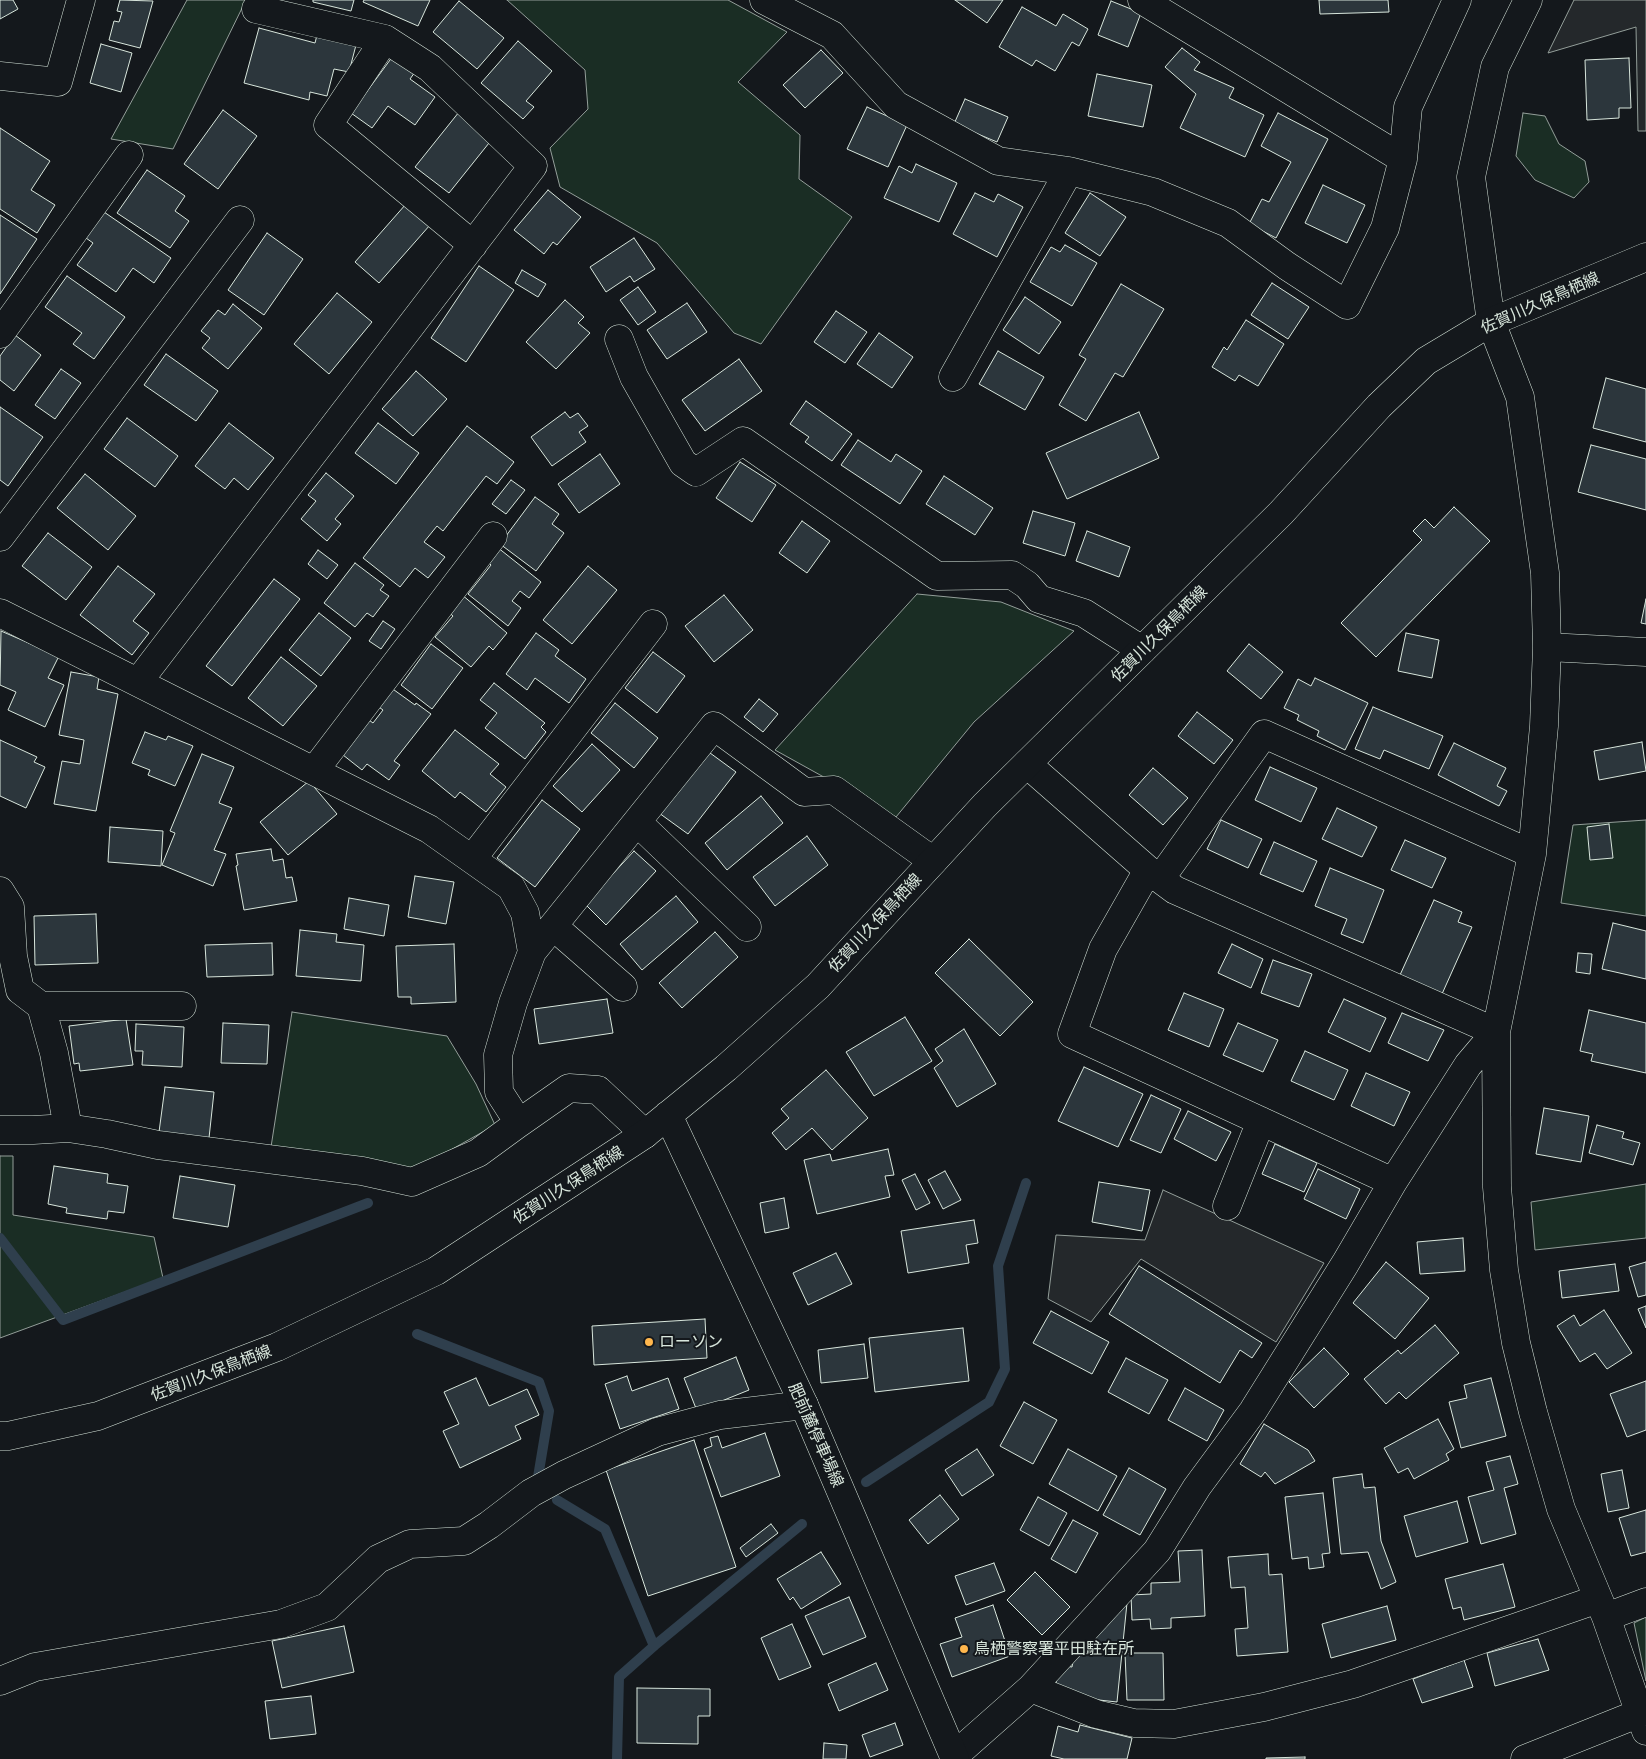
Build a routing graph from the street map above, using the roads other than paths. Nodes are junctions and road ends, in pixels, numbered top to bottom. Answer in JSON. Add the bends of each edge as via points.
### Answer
{"nodes":[{"id":1,"x":80,"y":0,"type":"edge"},
{"id":2,"x":764,"y":0,"type":"edge"},
{"id":3,"x":1142,"y":0,"type":"edge"},
{"id":4,"x":1457,"y":0,"type":"edge"},
{"id":5,"x":1528,"y":0,"type":"edge"},
{"id":6,"x":256,"y":9,"type":"dead end"},
{"id":7,"x":385,"y":39,"type":"junction"},
{"id":8,"x":0,"y":76,"type":"edge"},
{"id":9,"x":129,"y":155,"type":"dead end"},
{"id":10,"x":1403,"y":158,"type":"junction"},
{"id":11,"x":1069,"y":171,"type":"junction"},
{"id":12,"x":240,"y":220,"type":"dead end"},
{"id":13,"x":473,"y":245,"type":"junction"},
{"id":14,"x":1646,"y":257,"type":"edge"},
{"id":15,"x":1491,"y":322,"type":"junction"},
{"id":16,"x":0,"y":334,"type":"edge"},
{"id":17,"x":619,"y":339,"type":"dead end"},
{"id":18,"x":953,"y":377,"type":"dead end"},
{"id":19,"x":494,"y":536,"type":"dead end"},
{"id":20,"x":0,"y":537,"type":"edge"},
{"id":21,"x":0,"y":613,"type":"edge"},
{"id":22,"x":653,"y":624,"type":"dead end"},
{"id":23,"x":1547,"y":647,"type":"junction"},
{"id":24,"x":1142,"y":650,"type":"junction"},
{"id":25,"x":1646,"y":652,"type":"edge"},
{"id":26,"x":138,"y":682,"type":"junction"},
{"id":27,"x":1027,"y":764,"type":"junction"},
{"id":28,"x":314,"y":771,"type":"junction"},
{"id":29,"x":637,"y":822,"type":"junction"},
{"id":30,"x":1532,"y":854,"type":"junction"},
{"id":31,"x":472,"y":859,"type":"junction"},
{"id":32,"x":933,"y":861,"type":"junction"},
{"id":33,"x":1154,"y":875,"type":"junction"},
{"id":34,"x":0,"y":891,"type":"edge"},
{"id":35,"x":552,"y":926,"type":"junction"},
{"id":36,"x":747,"y":927,"type":"dead end"},
{"id":37,"x":532,"y":952,"type":"junction"},
{"id":38,"x":623,"y":987,"type":"dead end"},
{"id":39,"x":41,"y":1006,"type":"junction"},
{"id":40,"x":182,"y":1006,"type":"dead end"},
{"id":41,"x":1496,"y":1032,"type":"junction"},
{"id":42,"x":668,"y":1115,"type":"junction"},
{"id":43,"x":519,"y":1122,"type":"junction"},
{"id":44,"x":1261,"y":1122,"type":"junction"},
{"id":45,"x":68,"y":1128,"type":"junction"},
{"id":46,"x":0,"y":1130,"type":"edge"},
{"id":47,"x":644,"y":1134,"type":"junction"},
{"id":48,"x":1393,"y":1182,"type":"junction"},
{"id":49,"x":1226,"y":1206,"type":"dead end"},
{"id":50,"x":804,"y":1405,"type":"junction"},
{"id":51,"x":0,"y":1436,"type":"edge"},
{"id":52,"x":1646,"y":1602,"type":"edge"},
{"id":53,"x":1602,"y":1608,"type":"junction"},
{"id":54,"x":0,"y":1681,"type":"edge"},
{"id":55,"x":1031,"y":1688,"type":"junction"},
{"id":56,"x":1643,"y":1722,"type":"edge"},
{"id":57,"x":954,"y":1758,"type":"edge"},
{"id":58,"x":1526,"y":1759,"type":"edge"}],
"edges":[{"from":1,"to":8,"type":"street","via":[[58,82]]},
{"from":2,"to":11,"type":"street","via":[[832,35],[896,105],[998,161]]},
{"from":3,"to":10,"type":"street"},
{"from":4,"to":10,"type":"street","via":[[1408,107]]},
{"from":5,"to":15,"type":"street","via":[[1495,67],[1471,177]]},
{"from":6,"to":7,"type":"street"},
{"from":7,"to":13,"type":"street","via":[[328,125]]},
{"from":7,"to":13,"type":"street","via":[[430,68],[533,166]]},
{"from":9,"to":16,"type":"street"},
{"from":10,"to":11,"type":"street","via":[[1385,228],[1347,305],[1228,223],[1153,192]]},
{"from":11,"to":18,"type":"street"},
{"from":12,"to":20,"type":"street"},
{"from":13,"to":26,"type":"street"},
{"from":14,"to":15,"type":"street","name":"佐賀川久保鳥栖線"},
{"from":15,"to":23,"type":"street","via":[[1520,397],[1545,574]]},
{"from":15,"to":24,"type":"street","name":"佐賀川久保鳥栖線","via":[[1426,360],[1378,406],[1281,513]]},
{"from":17,"to":24,"type":"street","via":[[634,377],[683,463],[696,472],[743,441],[937,576],[1012,575],[1039,599],[1084,613]]},
{"from":19,"to":28,"type":"street"},
{"from":21,"to":26,"type":"street"},
{"from":22,"to":31,"type":"street"},
{"from":23,"to":25,"type":"street"},
{"from":23,"to":30,"type":"street","via":[[1544,726]]},
{"from":24,"to":27,"type":"street","name":"佐賀川久保鳥栖線"},
{"from":26,"to":28,"type":"street"},
{"from":27,"to":32,"type":"street","name":"佐賀川久保鳥栖線"},
{"from":27,"to":33,"type":"street"},
{"from":28,"to":31,"type":"street","via":[[429,829]]},
{"from":29,"to":32,"type":"street","via":[[714,726],[804,792],[834,790]]},
{"from":29,"to":35,"type":"street"},
{"from":29,"to":36,"type":"street"},
{"from":30,"to":33,"type":"street","via":[[1264,734]]},
{"from":30,"to":41,"type":"street"},
{"from":31,"to":37,"type":"street","via":[[511,887],[525,913]]},
{"from":32,"to":42,"type":"street","name":"佐賀川久保鳥栖線","via":[[818,986]]},
{"from":33,"to":41,"type":"street","via":[[1175,890]]},
{"from":33,"to":44,"type":"street","via":[[1103,949],[1072,1034]]},
{"from":34,"to":39,"type":"street","via":[[10,908],[20,990]]},
{"from":35,"to":37,"type":"street"},
{"from":35,"to":38,"type":"street"},
{"from":37,"to":43,"type":"street","via":[[498,1055],[499,1092]]},
{"from":39,"to":40,"type":"street"},
{"from":39,"to":45,"type":"street","via":[[54,1053]]},
{"from":41,"to":48,"type":"street","via":[[1468,1065]]},
{"from":41,"to":53,"type":"street","via":[[1497,1187],[1504,1270],[1516,1343],[1561,1509]]},
{"from":42,"to":47,"type":"street","name":"佐賀川久保鳥栖線"},
{"from":42,"to":50,"type":"street","name":"肥前麓停車場線"},
{"from":43,"to":45,"type":"street","via":[[478,1153],[412,1182],[362,1171],[158,1146]]},
{"from":43,"to":47,"type":"street","via":[[569,1088],[598,1090]]},
{"from":44,"to":48,"type":"street"},
{"from":44,"to":49,"type":"street"},
{"from":45,"to":46,"type":"street"},
{"from":47,"to":51,"type":"street","name":"佐賀川久保鳥栖線","via":[[436,1271],[277,1348],[98,1416]]},
{"from":48,"to":55,"type":"street","via":[[1253,1411],[1197,1487],[1157,1551]]},
{"from":50,"to":54,"type":"street","via":[[720,1415],[657,1432],[555,1479],[464,1541],[410,1544],[378,1559],[327,1607],[281,1624],[35,1667]]},
{"from":50,"to":57,"type":"street","name":"肥前麓停車場線"},
{"from":52,"to":53,"type":"street"},
{"from":53,"to":55,"type":"street","via":[[1353,1684],[1264,1707],[1174,1724],[1134,1723],[1096,1714]]},
{"from":53,"to":56,"type":"street"},
{"from":55,"to":57,"type":"street"},
{"from":56,"to":58,"type":"street"}]}
